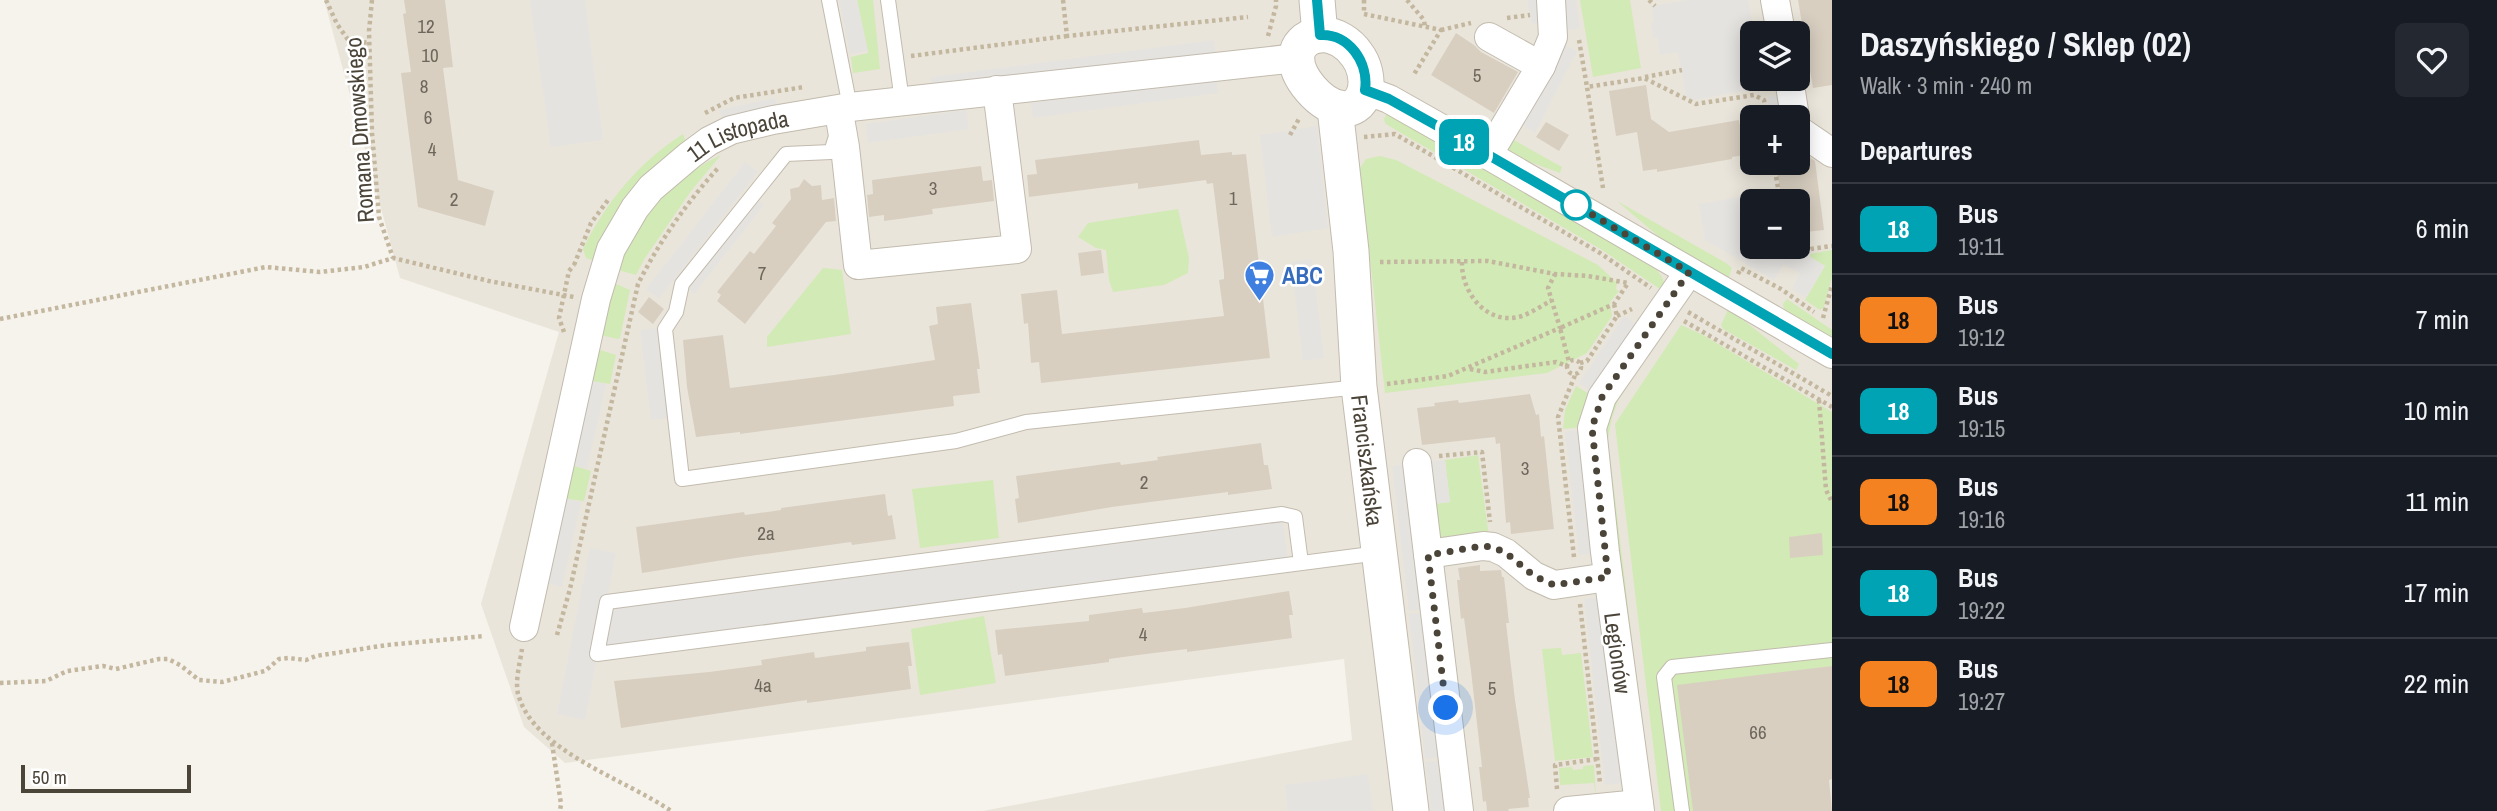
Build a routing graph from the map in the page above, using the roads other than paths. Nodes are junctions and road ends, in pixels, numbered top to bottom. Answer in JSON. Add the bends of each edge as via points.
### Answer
{"nodes":[{"id":1,"x":829,"y":0,"type":"edge"},
{"id":2,"x":888,"y":0,"type":"edge"},
{"id":3,"x":1317,"y":0,"type":"edge"},
{"id":4,"x":1551,"y":0,"type":"edge"},
{"id":5,"x":1775,"y":0,"type":"edge"},
{"id":6,"x":1779,"y":21,"type":"edge"},
{"id":7,"x":1489,"y":37,"type":"dead end"},
{"id":8,"x":1308,"y":46,"type":"junction"},
{"id":9,"x":1541,"y":65,"type":"junction"},
{"id":10,"x":997,"y":90,"type":"junction"},
{"id":11,"x":1365,"y":90,"type":"junction"},
{"id":12,"x":902,"y":101,"type":"junction"},
{"id":13,"x":846,"y":116,"type":"junction"},
{"id":14,"x":1336,"y":124,"type":"junction"},
{"id":15,"x":1810,"y":138,"type":"edge"},
{"id":16,"x":1832,"y":153,"type":"edge"},
{"id":17,"x":1488,"y":155,"type":"junction"},
{"id":18,"x":1689,"y":272,"type":"junction"},
{"id":19,"x":1832,"y":355,"type":"edge"},
{"id":20,"x":1367,"y":386,"type":"junction"},
{"id":21,"x":1423,"y":460,"type":"road end"},
{"id":22,"x":1379,"y":553,"type":"junction"},
{"id":23,"x":1428,"y":555,"type":"junction"},
{"id":24,"x":1301,"y":563,"type":"junction"},
{"id":25,"x":1608,"y":577,"type":"junction"},
{"id":26,"x":524,"y":627,"type":"road end"},
{"id":27,"x":1832,"y":650,"type":"edge"},
{"id":28,"x":1563,"y":805,"type":"edge"},
{"id":29,"x":1639,"y":808,"type":"edge"},
{"id":30,"x":1410,"y":811,"type":"edge"},
{"id":31,"x":1459,"y":811,"type":"edge"},
{"id":32,"x":1682,"y":811,"type":"edge"}],
"edges":[{"from":1,"to":13,"type":"lane"},
{"from":2,"to":12,"type":"lane"},
{"from":3,"to":8,"type":"street"},
{"from":4,"to":9,"type":"street","via":[[1553,37]]},
{"from":5,"to":6,"type":"street"},
{"from":7,"to":9,"type":"street"},
{"from":8,"to":10,"type":"street","name":"11 Listopada"},
{"from":8,"to":11,"type":"street","via":[[1332,35],[1354,51],[1364,67]]},
{"from":8,"to":14,"type":"street","via":[[1302,76]]},
{"from":9,"to":17,"type":"street"},
{"from":10,"to":12,"type":"street","name":"11 Listopada"},
{"from":10,"to":13,"type":"street","via":[[1017,249],[858,265]]},
{"from":11,"to":14,"type":"street","via":[[1362,98],[1343,108]]},
{"from":11,"to":17,"type":"street"},
{"from":12,"to":13,"type":"street","name":"11 Listopada"},
{"from":13,"to":20,"type":"lane","via":[[831,152],[786,153],[682,284],[676,312],[665,329],[682,479],[956,441],[1026,422]]},
{"from":13,"to":26,"type":"street","name":"11 Listopada","via":[[773,120],[731,130],[709,141],[651,188],[628,219],[611,249],[596,299]]},
{"from":14,"to":20,"type":"street","name":"Franciszkańska"},
{"from":15,"to":16,"type":"street"},
{"from":17,"to":18,"type":"street"},
{"from":18,"to":19,"type":"street"},
{"from":18,"to":25,"type":"street","name":"Legionów","via":[[1674,310],[1602,397],[1592,428]]},
{"from":20,"to":22,"type":"street","name":"Franciszkańska"},
{"from":21,"to":23,"type":"street"},
{"from":22,"to":24,"type":"lane"},
{"from":22,"to":30,"type":"street","name":"Franciszkańska"},
{"from":23,"to":25,"type":"street","via":[[1493,547],[1554,585]]},
{"from":23,"to":31,"type":"street"},
{"from":24,"to":24,"type":"lane","via":[[1274,567],[597,654],[607,602],[1254,517],[1295,517]]},
{"from":25,"to":29,"type":"street","name":"Legionów"},
{"from":27,"to":32,"type":"lane","via":[[1672,667],[1664,677]]},
{"from":28,"to":29,"type":"street"}]}
